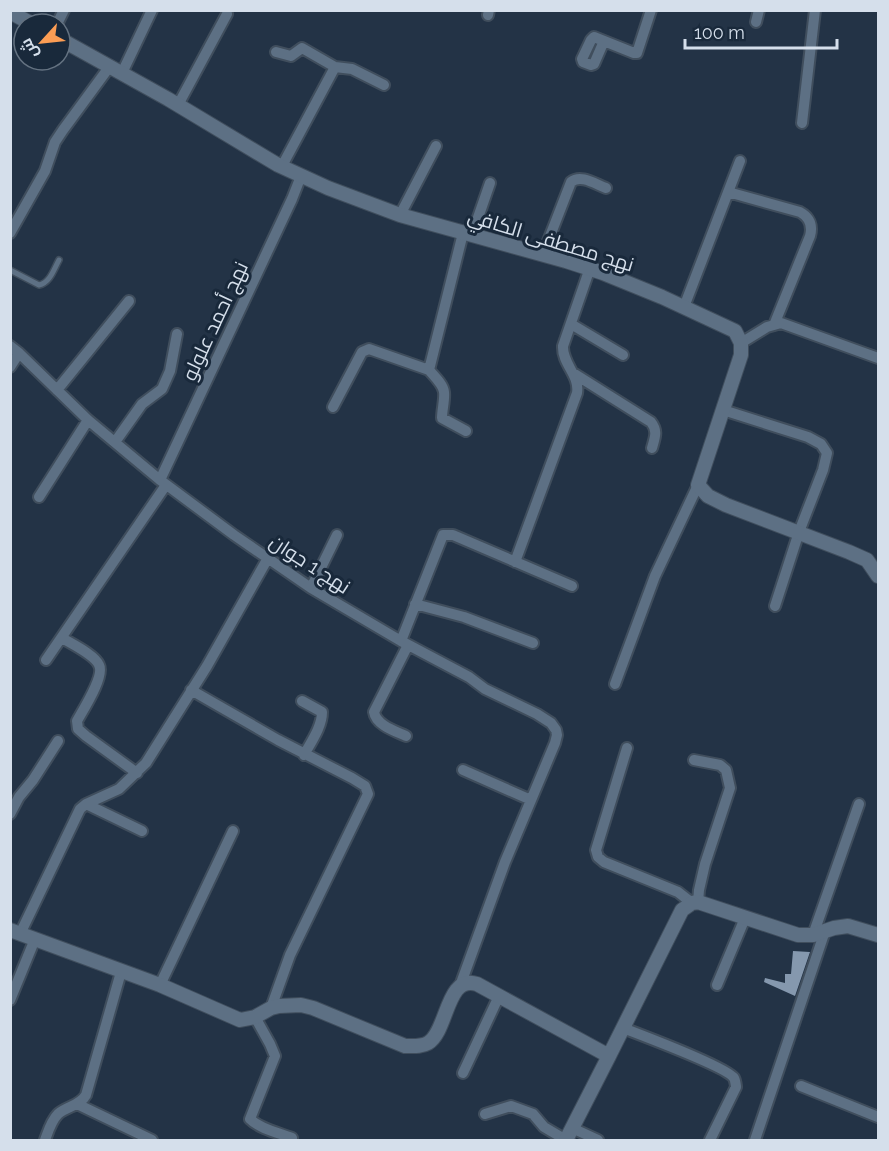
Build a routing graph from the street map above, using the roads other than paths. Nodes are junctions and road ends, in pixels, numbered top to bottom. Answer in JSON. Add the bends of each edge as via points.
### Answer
{"nodes":[{"id":1,"x":152,"y":10,"type":"edge"},
{"id":2,"x":651,"y":10,"type":"edge"},
{"id":3,"x":759,"y":10,"type":"edge"},
{"id":4,"x":815,"y":10,"type":"edge"},
{"id":5,"x":227,"y":14,"type":"dead end"},
{"id":6,"x":756,"y":22,"type":"dead end"},
{"id":7,"x":604,"y":41,"type":"dead end"},
{"id":8,"x":72,"y":46,"type":"edge"},
{"id":9,"x":276,"y":52,"type":"dead end"},
{"id":10,"x":335,"y":67,"type":"junction"},
{"id":11,"x":116,"y":70,"type":"junction"},
{"id":12,"x":384,"y":85,"type":"dead end"},
{"id":13,"x":178,"y":105,"type":"junction"},
{"id":14,"x":802,"y":123,"type":"dead end"},
{"id":15,"x":436,"y":146,"type":"dead end"},
{"id":16,"x":740,"y":161,"type":"dead end"},
{"id":17,"x":282,"y":166,"type":"junction"},
{"id":18,"x":301,"y":176,"type":"junction"},
{"id":19,"x":490,"y":183,"type":"dead end"},
{"id":20,"x":606,"y":188,"type":"dead end"},
{"id":21,"x":728,"y":192,"type":"junction"},
{"id":22,"x":400,"y":215,"type":"junction"},
{"id":23,"x":10,"y":233,"type":"edge"},
{"id":24,"x":468,"y":234,"type":"junction"},
{"id":25,"x":543,"y":254,"type":"junction"},
{"id":26,"x":59,"y":260,"type":"dead end"},
{"id":27,"x":590,"y":268,"type":"junction"},
{"id":28,"x":10,"y":270,"type":"edge"},
{"id":29,"x":129,"y":301,"type":"dead end"},
{"id":30,"x":684,"y":307,"type":"junction"},
{"id":31,"x":571,"y":324,"type":"junction"},
{"id":32,"x":774,"y":324,"type":"junction"},
{"id":33,"x":177,"y":334,"type":"dead end"},
{"id":34,"x":741,"y":343,"type":"junction"},
{"id":35,"x":15,"y":350,"type":"edge"},
{"id":36,"x":623,"y":355,"type":"dead end"},
{"id":37,"x":879,"y":358,"type":"edge"},
{"id":38,"x":10,"y":367,"type":"edge"},
{"id":39,"x":429,"y":370,"type":"junction"},
{"id":40,"x":573,"y":373,"type":"junction"},
{"id":41,"x":57,"y":390,"type":"junction"},
{"id":42,"x":333,"y":407,"type":"dead end"},
{"id":43,"x":723,"y":410,"type":"junction"},
{"id":44,"x":88,"y":420,"type":"junction"},
{"id":45,"x":466,"y":431,"type":"dead end"},
{"id":46,"x":116,"y":442,"type":"junction"},
{"id":47,"x":652,"y":448,"type":"dead end"},
{"id":48,"x":163,"y":482,"type":"junction"},
{"id":49,"x":698,"y":484,"type":"junction"},
{"id":50,"x":39,"y":497,"type":"dead end"},
{"id":51,"x":799,"y":532,"type":"junction"},
{"id":52,"x":337,"y":535,"type":"dead end"},
{"id":53,"x":268,"y":558,"type":"junction"},
{"id":54,"x":516,"y":562,"type":"junction"},
{"id":55,"x":879,"y":576,"type":"edge"},
{"id":56,"x":572,"y":586,"type":"dead end"},
{"id":57,"x":310,"y":588,"type":"junction"},
{"id":58,"x":415,"y":604,"type":"junction"},
{"id":59,"x":775,"y":606,"type":"dead end"},
{"id":60,"x":62,"y":638,"type":"junction"},
{"id":61,"x":405,"y":643,"type":"junction"},
{"id":62,"x":533,"y":643,"type":"dead end"},
{"id":63,"x":46,"y":660,"type":"dead end"},
{"id":64,"x":615,"y":684,"type":"dead end"},
{"id":65,"x":191,"y":690,"type":"junction"},
{"id":66,"x":302,"y":701,"type":"dead end"},
{"id":67,"x":406,"y":736,"type":"dead end"},
{"id":68,"x":58,"y":741,"type":"dead end"},
{"id":69,"x":627,"y":748,"type":"dead end"},
{"id":70,"x":304,"y":755,"type":"junction"},
{"id":71,"x":694,"y":760,"type":"dead end"},
{"id":72,"x":463,"y":770,"type":"dead end"},
{"id":73,"x":137,"y":772,"type":"junction"},
{"id":74,"x":15,"y":795,"type":"edge"},
{"id":75,"x":531,"y":800,"type":"junction"},
{"id":76,"x":86,"y":804,"type":"junction"},
{"id":77,"x":859,"y":804,"type":"dead end"},
{"id":78,"x":10,"y":814,"type":"edge"},
{"id":79,"x":142,"y":831,"type":"dead end"},
{"id":80,"x":233,"y":831,"type":"dead end"},
{"id":81,"x":695,"y":902,"type":"junction"},
{"id":82,"x":746,"y":918,"type":"junction"},
{"id":83,"x":15,"y":932,"type":"edge"},
{"id":84,"x":819,"y":933,"type":"junction"},
{"id":85,"x":879,"y":935,"type":"edge"},
{"id":86,"x":35,"y":939,"type":"junction"},
{"id":87,"x":121,"y":972,"type":"junction"},
{"id":88,"x":717,"y":985,"type":"dead end"},
{"id":89,"x":160,"y":986,"type":"junction"},
{"id":90,"x":460,"y":986,"type":"junction"},
{"id":91,"x":499,"y":996,"type":"junction"},
{"id":92,"x":10,"y":1000,"type":"edge"},
{"id":93,"x":271,"y":1008,"type":"junction"},
{"id":94,"x":255,"y":1017,"type":"junction"},
{"id":95,"x":623,"y":1028,"type":"junction"},
{"id":96,"x":609,"y":1056,"type":"junction"},
{"id":97,"x":463,"y":1073,"type":"dead end"},
{"id":98,"x":801,"y":1086,"type":"dead end"},
{"id":99,"x":77,"y":1104,"type":"junction"},
{"id":100,"x":485,"y":1114,"type":"dead end"},
{"id":101,"x":879,"y":1117,"type":"edge"},
{"id":102,"x":568,"y":1136,"type":"edge"},
{"id":103,"x":292,"y":1138,"type":"dead end"},
{"id":104,"x":45,"y":1140,"type":"edge"},
{"id":105,"x":152,"y":1140,"type":"edge"},
{"id":106,"x":598,"y":1140,"type":"edge"},
{"id":107,"x":710,"y":1140,"type":"edge"},
{"id":108,"x":755,"y":1140,"type":"edge"}],
"edges":[{"from":1,"to":11,"type":"street"},
{"from":2,"to":7,"type":"street","via":[[637,53]]},
{"from":3,"to":6,"type":"street"},
{"from":4,"to":14,"type":"street"},
{"from":5,"to":13,"type":"street"},
{"from":8,"to":11,"type":"street","name":"نهج مصطفى الكافي"},
{"from":9,"to":10,"type":"street","via":[[291,56],[302,48]]},
{"from":10,"to":12,"type":"street","via":[[352,69]]},
{"from":10,"to":17,"type":"street"},
{"from":11,"to":13,"type":"street","name":"نهج مصطفى الكافي"},
{"from":11,"to":23,"type":"street","via":[[55,142],[45,171]]},
{"from":13,"to":17,"type":"street","name":"نهج مصطفى الكافي"},
{"from":15,"to":22,"type":"street"},
{"from":16,"to":21,"type":"street"},
{"from":17,"to":18,"type":"street","name":"نهج مصطفى الكافي"},
{"from":18,"to":22,"type":"street","name":"نهج مصطفى الكافي"},
{"from":18,"to":48,"type":"street","name":"نهج أحمد علولو"},
{"from":19,"to":24,"type":"street"},
{"from":20,"to":25,"type":"street","via":[[580,178],[571,182]]},
{"from":21,"to":30,"type":"street"},
{"from":21,"to":32,"type":"street","via":[[800,212],[809,219],[810,236]]},
{"from":22,"to":24,"type":"street","name":"نهج مصطفى الكافي"},
{"from":24,"to":25,"type":"street","name":"نهج مصطفى الكافي"},
{"from":24,"to":39,"type":"street"},
{"from":25,"to":27,"type":"street","name":"نهج مصطفى الكافي"},
{"from":26,"to":28,"type":"lane","via":[[44,284]]},
{"from":27,"to":30,"type":"street","name":"نهج مصطفى الكافي"},
{"from":27,"to":31,"type":"street"},
{"from":29,"to":41,"type":"street"},
{"from":30,"to":34,"type":"street","name":"نهج مصطفى الكافي","via":[[735,331]]},
{"from":31,"to":36,"type":"street"},
{"from":31,"to":40,"type":"street","via":[[562,353]]},
{"from":32,"to":34,"type":"street"},
{"from":32,"to":37,"type":"street","via":[[787,324]]},
{"from":33,"to":46,"type":"street","via":[[162,389],[142,404]]},
{"from":34,"to":43,"type":"street","via":[[741,355]]},
{"from":35,"to":38,"type":"street"},
{"from":35,"to":41,"type":"street","name":"نهج 1 جوان"},
{"from":39,"to":42,"type":"street","via":[[369,349],[362,352]]},
{"from":39,"to":45,"type":"street","via":[[444,392],[442,418]]},
{"from":40,"to":47,"type":"street","via":[[651,422],[656,432]]},
{"from":40,"to":54,"type":"street","via":[[577,393]]},
{"from":41,"to":44,"type":"street","name":"نهج 1 جوان"},
{"from":43,"to":49,"type":"street"},
{"from":43,"to":51,"type":"street","via":[[808,437],[821,444],[827,453]]},
{"from":44,"to":46,"type":"street","name":"نهج 1 جوان"},
{"from":44,"to":50,"type":"street"},
{"from":46,"to":48,"type":"street","name":"نهج 1 جوان"},
{"from":48,"to":53,"type":"street","name":"نهج 1 جوان"},
{"from":48,"to":60,"type":"street","name":"نهج أحمد علولو"},
{"from":49,"to":51,"type":"street","via":[[708,496]]},
{"from":49,"to":64,"type":"street","via":[[655,576]]},
{"from":51,"to":55,"type":"street","via":[[867,560]]},
{"from":51,"to":59,"type":"street"},
{"from":52,"to":57,"type":"street"},
{"from":53,"to":57,"type":"street","name":"نهج 1 جوان"},
{"from":53,"to":65,"type":"street"},
{"from":54,"to":56,"type":"street"},
{"from":54,"to":58,"type":"street","via":[[453,535],[443,535]]},
{"from":57,"to":61,"type":"street","name":"نهج 1 جوان"},
{"from":58,"to":61,"type":"street"},
{"from":58,"to":62,"type":"street","via":[[464,617]]},
{"from":60,"to":63,"type":"street","name":"نهج أحمد علولو"},
{"from":60,"to":73,"type":"street","via":[[95,659],[100,667],[100,675],[77,721],[78,729]]},
{"from":61,"to":67,"type":"street","via":[[374,712],[379,722]]},
{"from":61,"to":75,"type":"street","name":"نهج 1 جوان","via":[[537,714],[556,730],[555,743]]},
{"from":65,"to":70,"type":"street"},
{"from":65,"to":73,"type":"street"},
{"from":66,"to":70,"type":"street","via":[[322,712]]},
{"from":68,"to":74,"type":"street","via":[[33,780]]},
{"from":69,"to":81,"type":"street","via":[[596,850],[598,857]]},
{"from":70,"to":93,"type":"street","via":[[352,778],[365,786],[368,794],[290,955]]},
{"from":71,"to":81,"type":"street","via":[[720,765],[726,770],[730,788]]},
{"from":72,"to":75,"type":"street"},
{"from":73,"to":76,"type":"street","via":[[119,789]]},
{"from":74,"to":78,"type":"street"},
{"from":75,"to":90,"type":"street"},
{"from":76,"to":79,"type":"street"},
{"from":76,"to":83,"type":"street"},
{"from":77,"to":84,"type":"street"},
{"from":80,"to":89,"type":"street"},
{"from":81,"to":82,"type":"street"},
{"from":81,"to":95,"type":"street","via":[[682,910]]},
{"from":82,"to":84,"type":"street","via":[[798,936]]},
{"from":82,"to":88,"type":"street"},
{"from":83,"to":86,"type":"street"},
{"from":84,"to":85,"type":"street","via":[[848,926]]},
{"from":84,"to":108,"type":"street"},
{"from":86,"to":87,"type":"street"},
{"from":86,"to":92,"type":"street"},
{"from":87,"to":89,"type":"street"},
{"from":87,"to":99,"type":"street","via":[[86,1095]]},
{"from":89,"to":94,"type":"street","via":[[240,1020]]},
{"from":90,"to":91,"type":"street","via":[[471,982]]},
{"from":90,"to":93,"type":"street","via":[[436,1035],[420,1047],[405,1046],[313,1008]]},
{"from":91,"to":96,"type":"street"},
{"from":91,"to":97,"type":"street"},
{"from":93,"to":94,"type":"street"},
{"from":94,"to":103,"type":"street","via":[[275,1056],[250,1119]]},
{"from":95,"to":96,"type":"street"},
{"from":95,"to":107,"type":"street","via":[[707,1062],[734,1078],[736,1087]]},
{"from":96,"to":102,"type":"street"},
{"from":98,"to":101,"type":"street"},
{"from":99,"to":104,"type":"street","via":[[55,1118]]},
{"from":99,"to":105,"type":"street"},
{"from":100,"to":102,"type":"street","via":[[512,1106],[533,1114],[544,1127]]},
{"from":102,"to":106,"type":"street"}]}
